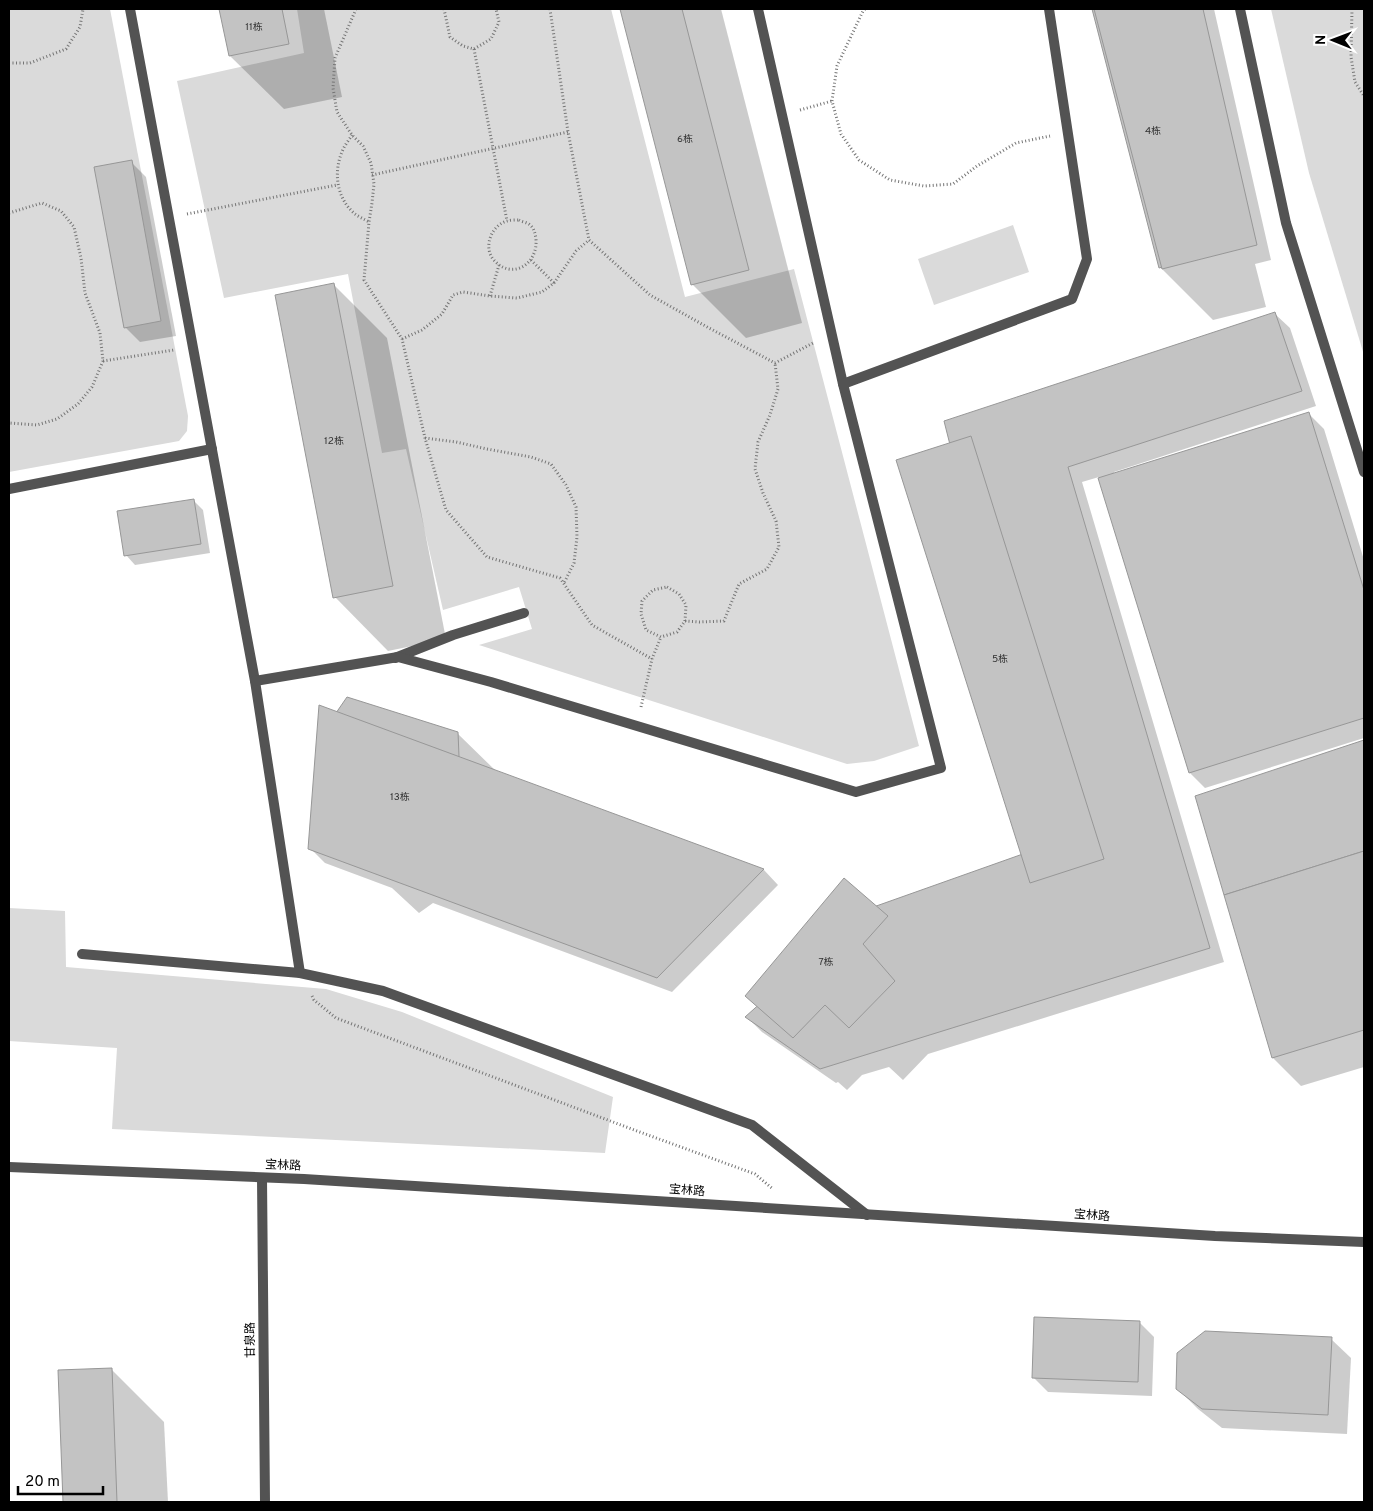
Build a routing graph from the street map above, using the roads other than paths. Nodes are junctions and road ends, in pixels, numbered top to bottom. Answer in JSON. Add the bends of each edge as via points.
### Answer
{"nodes":[{"id":1,"x":130,"y":9,"type":"edge"},
{"id":2,"x":758,"y":9,"type":"edge"},
{"id":3,"x":1049,"y":9,"type":"edge"},
{"id":4,"x":1240,"y":9,"type":"edge"},
{"id":5,"x":844,"y":384,"type":"junction"},
{"id":6,"x":212,"y":449,"type":"junction"},
{"id":7,"x":1364,"y":472,"type":"edge"},
{"id":8,"x":9,"y":489,"type":"edge"},
{"id":9,"x":524,"y":612,"type":"dead end"},
{"id":10,"x":394,"y":658,"type":"junction"},
{"id":11,"x":255,"y":681,"type":"junction"},
{"id":12,"x":82,"y":954,"type":"dead end"},
{"id":13,"x":300,"y":973,"type":"junction"},
{"id":14,"x":9,"y":1167,"type":"edge"},
{"id":15,"x":262,"y":1178,"type":"junction"},
{"id":16,"x":867,"y":1215,"type":"junction"},
{"id":17,"x":1364,"y":1242,"type":"edge"},
{"id":18,"x":265,"y":1502,"type":"edge"}],
"edges":[{"from":1,"to":6,"type":"street"},
{"from":2,"to":5,"type":"street"},
{"from":3,"to":5,"type":"street","via":[[1086,259],[1072,299]]},
{"from":4,"to":7,"type":"street","via":[[1286,223]]},
{"from":5,"to":10,"type":"street","via":[[941,768],[856,792],[491,682]]},
{"from":6,"to":8,"type":"street"},
{"from":6,"to":11,"type":"street"},
{"from":9,"to":10,"type":"street"},
{"from":10,"to":11,"type":"street"},
{"from":11,"to":13,"type":"street"},
{"from":12,"to":13,"type":"street"},
{"from":13,"to":16,"type":"street","via":[[383,991],[752,1125]]},
{"from":14,"to":15,"type":"street","name":"宝林路"},
{"from":15,"to":16,"type":"street","name":"宝林路"},
{"from":15,"to":18,"type":"street","name":"甘泉路"},
{"from":16,"to":17,"type":"street","name":"宝林路"}]}
